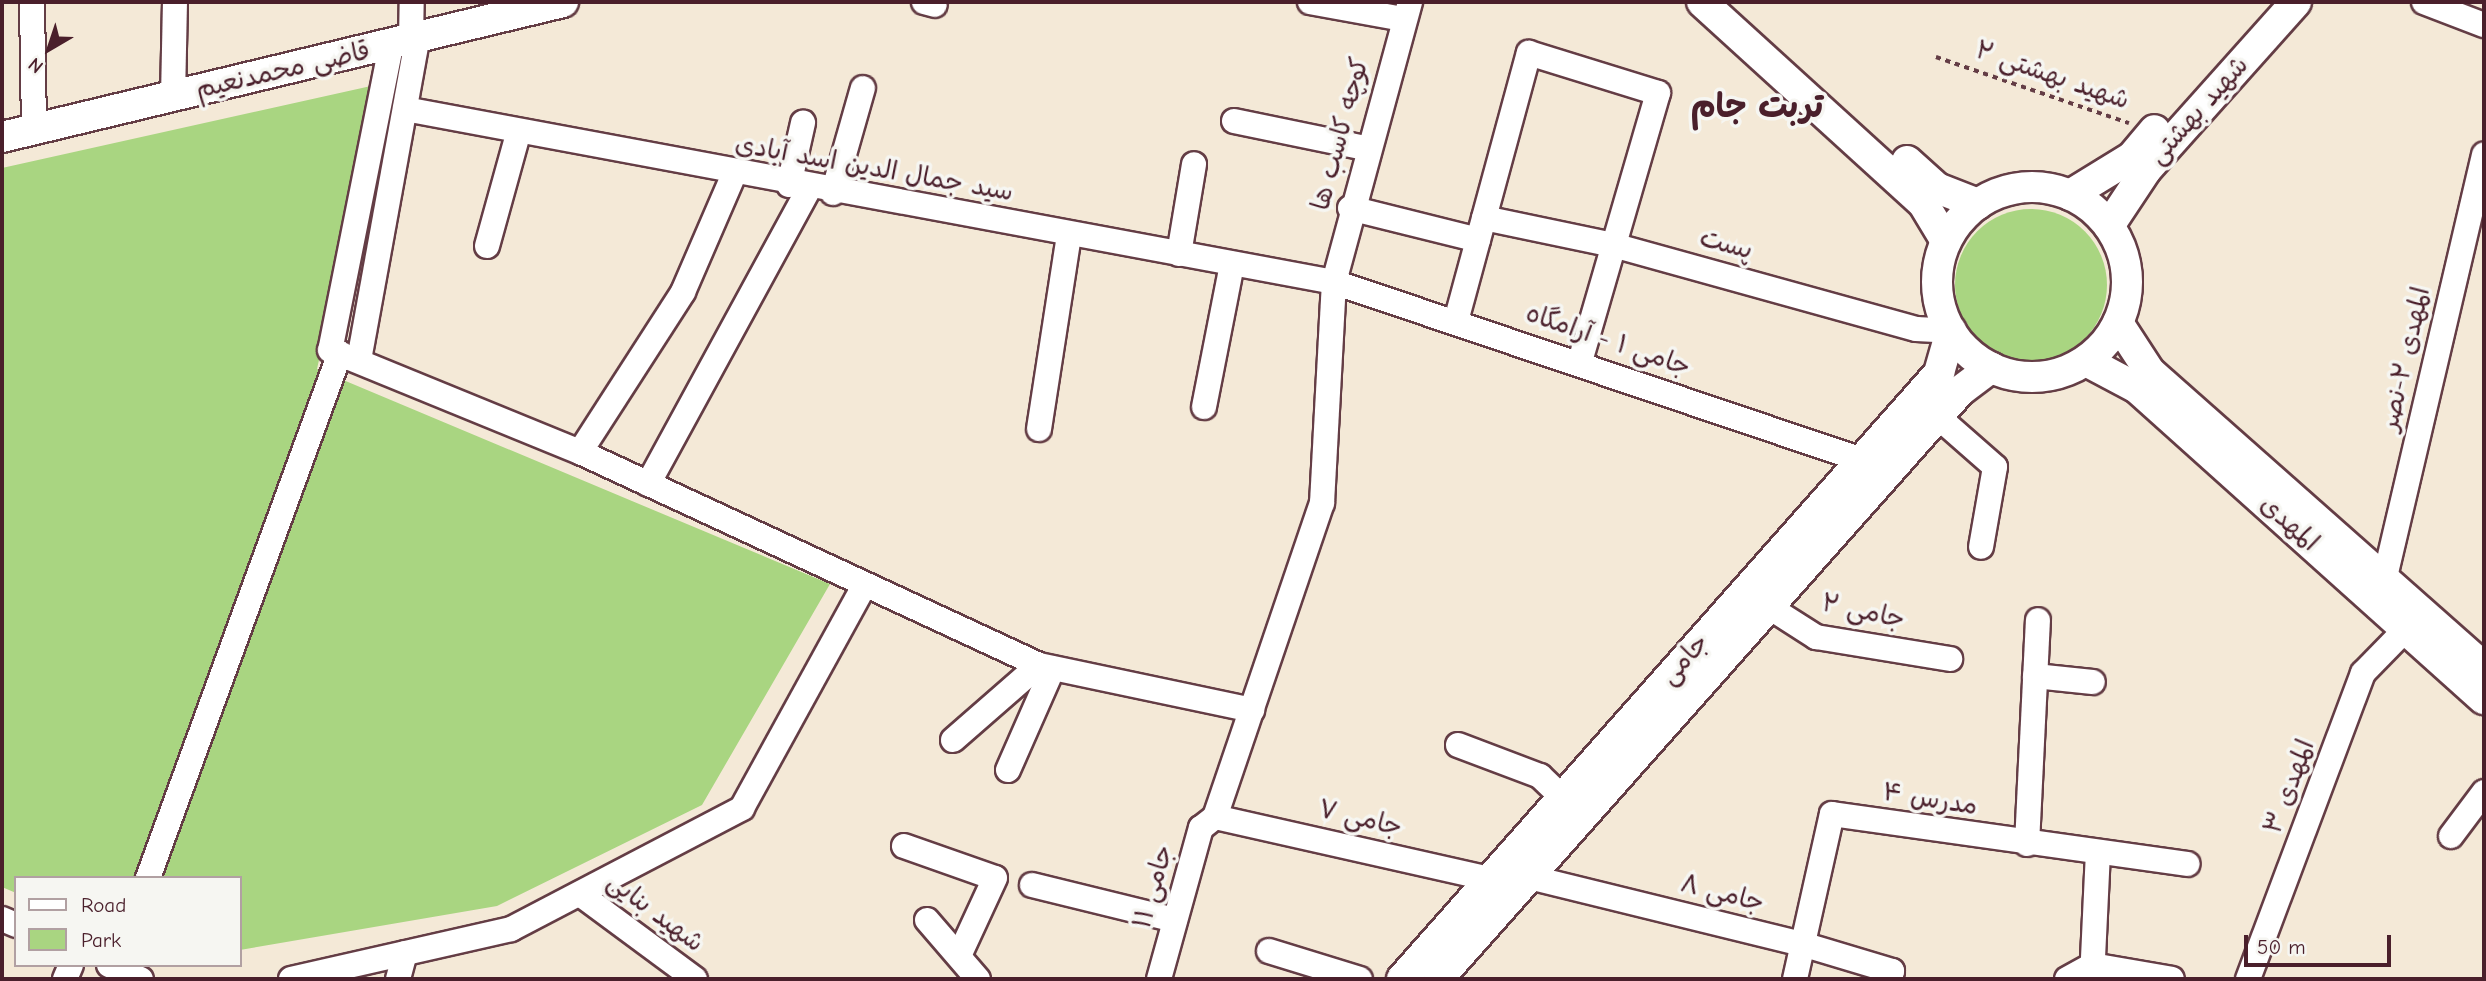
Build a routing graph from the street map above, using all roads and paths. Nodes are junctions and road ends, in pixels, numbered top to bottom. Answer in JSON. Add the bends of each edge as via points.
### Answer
{"nodes":[{"id":1,"x":32,"y":2,"type":"edge"},
{"id":2,"x":175,"y":2,"type":"edge"},
{"id":3,"x":412,"y":2,"type":"edge"},
{"id":4,"x":563,"y":2,"type":"edge"},
{"id":5,"x":1310,"y":2,"type":"edge"},
{"id":6,"x":1702,"y":2,"type":"edge"},
{"id":7,"x":1733,"y":2,"type":"edge"},
{"id":8,"x":2269,"y":2,"type":"edge"},
{"id":9,"x":2296,"y":2,"type":"edge"},
{"id":10,"x":2424,"y":2,"type":"edge"},
{"id":11,"x":515,"y":8,"type":"edge"},
{"id":12,"x":1406,"y":10,"type":"edge"},
{"id":13,"x":2484,"y":25,"type":"edge"},
{"id":14,"x":406,"y":42,"type":"junction"},
{"id":15,"x":1936,"y":57,"type":"dead end"},
{"id":16,"x":863,"y":88,"type":"dead end"},
{"id":17,"x":173,"y":97,"type":"junction"},
{"id":18,"x":405,"y":109,"type":"junction"},
{"id":19,"x":1234,"y":121,"type":"dead end"},
{"id":20,"x":803,"y":123,"type":"dead end"},
{"id":21,"x":34,"y":130,"type":"junction"},
{"id":22,"x":519,"y":131,"type":"junction"},
{"id":23,"x":2154,"y":132,"type":"junction"},
{"id":24,"x":2,"y":137,"type":"edge"},
{"id":25,"x":1366,"y":148,"type":"junction"},
{"id":26,"x":2484,"y":155,"type":"edge"},
{"id":27,"x":1194,"y":164,"type":"dead end"},
{"id":28,"x":734,"y":174,"type":"junction"},
{"id":29,"x":799,"y":187,"type":"junction"},
{"id":30,"x":833,"y":193,"type":"junction"},
{"id":31,"x":2070,"y":195,"type":"junction"},
{"id":32,"x":1978,"y":204,"type":"junction"},
{"id":33,"x":1350,"y":208,"type":"junction"},
{"id":34,"x":2109,"y":226,"type":"junction"},
{"id":35,"x":1481,"y":229,"type":"junction"},
{"id":36,"x":1069,"y":235,"type":"junction"},
{"id":37,"x":1946,"y":241,"type":"junction"},
{"id":38,"x":1613,"y":245,"type":"junction"},
{"id":39,"x":487,"y":246,"type":"dead end"},
{"id":40,"x":1179,"y":254,"type":"junction"},
{"id":41,"x":1231,"y":264,"type":"junction"},
{"id":42,"x":1334,"y":282,"type":"junction"},
{"id":43,"x":1455,"y":321,"type":"junction"},
{"id":44,"x":2118,"y":323,"type":"junction"},
{"id":45,"x":1951,"y":331,"type":"junction"},
{"id":46,"x":343,"y":354,"type":"junction"},
{"id":47,"x":2086,"y":361,"type":"junction"},
{"id":48,"x":1580,"y":362,"type":"junction"},
{"id":49,"x":1991,"y":368,"type":"junction"},
{"id":50,"x":1204,"y":407,"type":"dead end"},
{"id":51,"x":1937,"y":416,"type":"junction"},
{"id":52,"x":1039,"y":429,"type":"dead end"},
{"id":53,"x":580,"y":452,"type":"junction"},
{"id":54,"x":1862,"y":460,"type":"junction"},
{"id":55,"x":648,"y":484,"type":"junction"},
{"id":56,"x":1981,"y":547,"type":"dead end"},
{"id":57,"x":2385,"y":577,"type":"junction"},
{"id":58,"x":864,"y":586,"type":"junction"},
{"id":59,"x":1769,"y":607,"type":"junction"},
{"id":60,"x":2038,"y":620,"type":"dead end"},
{"id":61,"x":2406,"y":629,"type":"junction"},
{"id":62,"x":1950,"y":659,"type":"dead end"},
{"id":63,"x":2482,"y":661,"type":"edge"},
{"id":64,"x":1046,"y":666,"type":"junction"},
{"id":65,"x":2035,"y":676,"type":"junction"},
{"id":66,"x":2093,"y":682,"type":"dead end"},
{"id":67,"x":2484,"y":699,"type":"edge"},
{"id":68,"x":1252,"y":710,"type":"junction"},
{"id":69,"x":953,"y":740,"type":"dead end"},
{"id":70,"x":1458,"y":745,"type":"dead end"},
{"id":71,"x":1008,"y":769,"type":"dead end"},
{"id":72,"x":2484,"y":792,"type":"edge"},
{"id":73,"x":1563,"y":798,"type":"junction"},
{"id":74,"x":1216,"y":817,"type":"junction"},
{"id":75,"x":2451,"y":836,"type":"dead end"},
{"id":76,"x":2027,"y":844,"type":"junction"},
{"id":77,"x":904,"y":846,"type":"dead end"},
{"id":78,"x":2098,"y":852,"type":"junction"},
{"id":79,"x":2188,"y":863,"type":"dead end"},
{"id":80,"x":149,"y":876,"type":"edge"},
{"id":81,"x":1529,"y":877,"type":"junction"},
{"id":82,"x":1492,"y":878,"type":"junction"},
{"id":83,"x":1032,"y":885,"type":"dead end"},
{"id":84,"x":580,"y":894,"type":"junction"},
{"id":85,"x":927,"y":920,"type":"dead end"},
{"id":86,"x":1175,"y":920,"type":"junction"},
{"id":87,"x":1802,"y":944,"type":"junction"},
{"id":88,"x":1269,"y":951,"type":"dead end"},
{"id":89,"x":405,"y":953,"type":"junction"},
{"id":90,"x":959,"y":956,"type":"junction"},
{"id":91,"x":114,"y":967,"type":"edge"},
{"id":92,"x":2092,"y":972,"type":"edge"},
{"id":93,"x":688,"y":977,"type":"edge"},
{"id":94,"x":141,"y":979,"type":"edge"},
{"id":95,"x":291,"y":979,"type":"edge"},
{"id":96,"x":398,"y":979,"type":"edge"},
{"id":97,"x":978,"y":979,"type":"edge"},
{"id":98,"x":1158,"y":979,"type":"edge"},
{"id":99,"x":1360,"y":979,"type":"edge"},
{"id":100,"x":1402,"y":979,"type":"edge"},
{"id":101,"x":1438,"y":979,"type":"edge"},
{"id":102,"x":1795,"y":979,"type":"edge"},
{"id":103,"x":1890,"y":979,"type":"edge"},
{"id":104,"x":2067,"y":979,"type":"edge"},
{"id":105,"x":2172,"y":979,"type":"edge"},
{"id":106,"x":2248,"y":979,"type":"edge"}],
"edges":[{"from":1,"to":21,"type":"street"},
{"from":2,"to":17,"type":"street"},
{"from":3,"to":14,"type":"street"},
{"from":4,"to":11,"type":"main road","name":"قاضی محمدنعیم"},
{"from":5,"to":12,"type":"street"},
{"from":6,"to":37,"type":"main road","via":[[1923,203]]},
{"from":7,"to":32,"type":"main road","via":[[1937,188]]},
{"from":8,"to":23,"type":"main road","name":"شهید بهشتی"},
{"from":9,"to":34,"type":"main road","name":"شهید بهشتی","via":[[2146,170]]},
{"from":10,"to":13,"type":"street"},
{"from":11,"to":14,"type":"main road","name":"قاضی محمدنعیم"},
{"from":12,"to":25,"type":"street","name":"کوچه کاسب ها"},
{"from":14,"to":17,"type":"main road","name":"قاضی محمدنعیم"},
{"from":14,"to":18,"type":"street"},
{"from":14,"to":46,"type":"street"},
{"from":15,"to":23,"type":"path","name":"شهید بهشتی ۲"},
{"from":16,"to":30,"type":"street"},
{"from":17,"to":21,"type":"main road","name":"قاضی محمدنعیم"},
{"from":18,"to":22,"type":"street","name":"سید جمال الدین اسد آبادی"},
{"from":18,"to":46,"type":"street"},
{"from":19,"to":25,"type":"street"},
{"from":20,"to":29,"type":"street"},
{"from":21,"to":24,"type":"main road","name":"قاضی محمدنعیم"},
{"from":22,"to":28,"type":"street","name":"سید جمال الدین اسد آبادی"},
{"from":22,"to":39,"type":"street"},
{"from":23,"to":31,"type":"main road","name":"شهید بهشتی","via":[[2132,157]]},
{"from":25,"to":33,"type":"street","name":"کوچه کاسب ها"},
{"from":26,"to":57,"type":"street","name":"المهدی ۲-نصر"},
{"from":27,"to":40,"type":"street"},
{"from":28,"to":29,"type":"street","name":"سید جمال الدین اسد آبادی"},
{"from":28,"to":53,"type":"street","via":[[683,292]]},
{"from":29,"to":30,"type":"street","name":"سید جمال الدین اسد آبادی"},
{"from":29,"to":55,"type":"street"},
{"from":30,"to":36,"type":"street","name":"سید جمال الدین اسد آبادی"},
{"from":31,"to":32,"type":"main road","via":[[2023,188]]},
{"from":31,"to":34,"type":"main road"},
{"from":32,"to":37,"type":"main road"},
{"from":33,"to":35,"type":"street","name":"پست"},
{"from":33,"to":42,"type":"street","name":"کوچه کاسب ها"},
{"from":34,"to":44,"type":"main road","via":[[2127,274]]},
{"from":35,"to":38,"type":"street","name":"پست"},
{"from":35,"to":38,"type":"street","via":[[1529,53],[1658,93]]},
{"from":35,"to":43,"type":"street"},
{"from":36,"to":40,"type":"street","name":"سید جمال الدین اسد آبادی"},
{"from":36,"to":52,"type":"street"},
{"from":37,"to":45,"type":"main road","via":[[1937,287]]},
{"from":38,"to":45,"type":"street","name":"پست","via":[[1916,329]]},
{"from":38,"to":48,"type":"street"},
{"from":40,"to":41,"type":"street","name":"سید جمال الدین اسد آبادی"},
{"from":41,"to":42,"type":"street","name":"سید جمال الدین اسد آبادی"},
{"from":41,"to":50,"type":"street"},
{"from":42,"to":43,"type":"street","name":"جامی ۱ - آرامگاه"},
{"from":42,"to":68,"type":"street","name":"کوچه کاسب ها","via":[[1322,503]]},
{"from":43,"to":48,"type":"street","name":"جامی ۱ - آرامگاه"},
{"from":44,"to":47,"type":"main road"},
{"from":44,"to":57,"type":"main road","name":"المهدی","via":[[2150,372]]},
{"from":45,"to":49,"type":"main road"},
{"from":45,"to":54,"type":"main road","name":"جامی","via":[[1939,373]]},
{"from":46,"to":53,"type":"street"},
{"from":46,"to":80,"type":"street"},
{"from":47,"to":49,"type":"main road","via":[[2040,377]]},
{"from":47,"to":61,"type":"main road","name":"المهدی","via":[[2137,388]]},
{"from":48,"to":54,"type":"street","name":"جامی ۱ - آرامگاه"},
{"from":49,"to":51,"type":"main road","name":"جامی"},
{"from":51,"to":56,"type":"street","via":[[1995,467]]},
{"from":51,"to":59,"type":"main road","name":"جامی"},
{"from":53,"to":55,"type":"street"},
{"from":54,"to":73,"type":"main road","name":"جامی"},
{"from":55,"to":58,"type":"street"},
{"from":57,"to":63,"type":"main road","name":"المهدی"},
{"from":58,"to":64,"type":"street"},
{"from":58,"to":84,"type":"street","via":[[742,807]]},
{"from":59,"to":62,"type":"street","name":"جامی ۲","via":[[1816,637]]},
{"from":59,"to":81,"type":"main road","name":"جامی"},
{"from":60,"to":65,"type":"street"},
{"from":61,"to":67,"type":"main road","name":"المهدی"},
{"from":61,"to":106,"type":"street","name":"المهدی ۳","via":[[2363,673]]},
{"from":64,"to":68,"type":"street"},
{"from":64,"to":69,"type":"street"},
{"from":64,"to":71,"type":"street"},
{"from":65,"to":66,"type":"street"},
{"from":65,"to":76,"type":"street"},
{"from":68,"to":74,"type":"street","name":"جامی ۱۱"},
{"from":70,"to":73,"type":"street","via":[[1540,776]]},
{"from":72,"to":75,"type":"street"},
{"from":73,"to":82,"type":"main road","name":"جامی"},
{"from":74,"to":82,"type":"street","name":"جامی ۷"},
{"from":74,"to":86,"type":"street","name":"جامی ۱۱","via":[[1201,828]]},
{"from":76,"to":78,"type":"street","name":"مدرس ۴"},
{"from":76,"to":87,"type":"street","name":"مدرس ۴","via":[[1832,814]]},
{"from":77,"to":90,"type":"street","via":[[995,878]]},
{"from":78,"to":79,"type":"street","name":"مدرس ۴"},
{"from":78,"to":92,"type":"street"},
{"from":81,"to":87,"type":"street","name":"جامی ۸"},
{"from":81,"to":101,"type":"main road","name":"جامی"},
{"from":82,"to":100,"type":"main road","name":"جامی"},
{"from":83,"to":86,"type":"street"},
{"from":84,"to":89,"type":"street","via":[[512,929]]},
{"from":84,"to":93,"type":"street","name":"شهید بنایی"},
{"from":85,"to":90,"type":"street"},
{"from":86,"to":98,"type":"street","name":"جامی ۱۱"},
{"from":87,"to":102,"type":"street","name":"مدرس ۴"},
{"from":87,"to":103,"type":"street","name":"جامی ۸","via":[[1892,971]]},
{"from":88,"to":99,"type":"street"},
{"from":89,"to":95,"type":"street"},
{"from":89,"to":96,"type":"street"},
{"from":90,"to":97,"type":"street"},
{"from":91,"to":94,"type":"street"},
{"from":92,"to":104,"type":"street"},
{"from":92,"to":105,"type":"street"}]}
